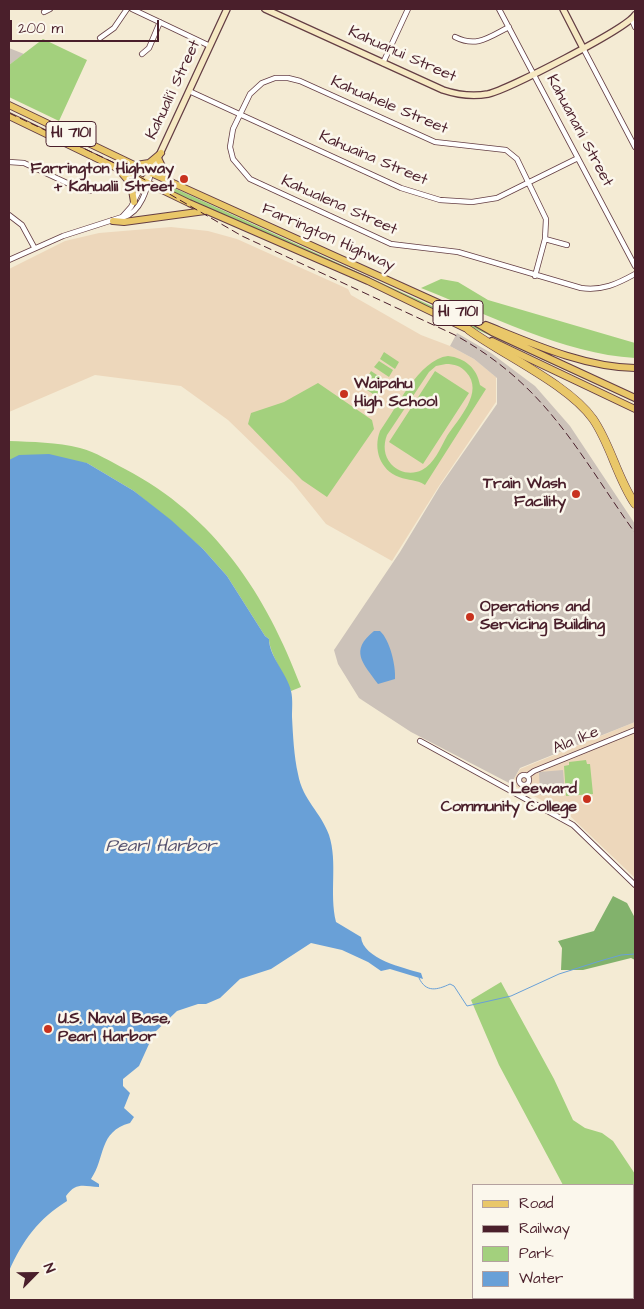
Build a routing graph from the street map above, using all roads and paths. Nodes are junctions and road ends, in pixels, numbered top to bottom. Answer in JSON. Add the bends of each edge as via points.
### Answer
{"nodes":[{"id":1,"x":50,"y":9,"type":"edge"},
{"id":2,"x":127,"y":9,"type":"edge"},
{"id":3,"x":132,"y":9,"type":"edge"},
{"id":4,"x":227,"y":9,"type":"edge"},
{"id":5,"x":265,"y":9,"type":"edge"},
{"id":6,"x":402,"y":9,"type":"edge"},
{"id":7,"x":499,"y":9,"type":"edge"},
{"id":8,"x":563,"y":9,"type":"edge"},
{"id":9,"x":408,"y":10,"type":"edge"},
{"id":10,"x":44,"y":12,"type":"dead end"},
{"id":11,"x":634,"y":18,"type":"edge"},
{"id":12,"x":160,"y":22,"type":"junction"},
{"id":13,"x":508,"y":27,"type":"junction"},
{"id":14,"x":635,"y":27,"type":"edge"},
{"id":15,"x":455,"y":37,"type":"dead end"},
{"id":16,"x":100,"y":38,"type":"dead end"},
{"id":17,"x":210,"y":46,"type":"junction"},
{"id":18,"x":583,"y":48,"type":"junction"},
{"id":19,"x":142,"y":54,"type":"dead end"},
{"id":20,"x":383,"y":63,"type":"junction"},
{"id":21,"x":534,"y":73,"type":"junction"},
{"id":22,"x":189,"y":91,"type":"junction"},
{"id":23,"x":9,"y":105,"type":"edge"},
{"id":24,"x":239,"y":114,"type":"junction"},
{"id":25,"x":9,"y":116,"type":"edge"},
{"id":26,"x":635,"y":147,"type":"edge"},
{"id":27,"x":160,"y":155,"type":"junction"},
{"id":28,"x":578,"y":158,"type":"junction"},
{"id":29,"x":9,"y":162,"type":"edge"},
{"id":30,"x":132,"y":164,"type":"junction"},
{"id":31,"x":113,"y":165,"type":"junction"},
{"id":32,"x":151,"y":173,"type":"junction"},
{"id":33,"x":146,"y":182,"type":"junction"},
{"id":34,"x":170,"y":182,"type":"junction"},
{"id":35,"x":528,"y":184,"type":"junction"},
{"id":36,"x":90,"y":191,"type":"dead end"},
{"id":37,"x":134,"y":202,"type":"junction"},
{"id":38,"x":209,"y":211,"type":"junction"},
{"id":39,"x":9,"y":215,"type":"edge"},
{"id":40,"x":122,"y":217,"type":"junction"},
{"id":41,"x":112,"y":221,"type":"junction"},
{"id":42,"x":545,"y":239,"type":"junction"},
{"id":43,"x":567,"y":245,"type":"dead end"},
{"id":44,"x":34,"y":247,"type":"junction"},
{"id":45,"x":9,"y":260,"type":"edge"},
{"id":46,"x":635,"y":266,"type":"edge"},
{"id":47,"x":635,"y":274,"type":"edge"},
{"id":48,"x":535,"y":276,"type":"junction"},
{"id":49,"x":454,"y":310,"type":"junction"},
{"id":50,"x":469,"y":330,"type":"junction"},
{"id":51,"x":635,"y":368,"type":"edge"},
{"id":52,"x":635,"y":398,"type":"edge"},
{"id":53,"x":635,"y":409,"type":"edge"},
{"id":54,"x":635,"y":504,"type":"edge"},
{"id":55,"x":635,"y":730,"type":"edge"},
{"id":56,"x":420,"y":741,"type":"dead end"},
{"id":57,"x":527,"y":776,"type":"dead end"},
{"id":58,"x":635,"y":885,"type":"edge"}],
"edges":[{"from":1,"to":10,"type":"street"},
{"from":2,"to":16,"type":"street","via":[[114,28]]},
{"from":3,"to":12,"type":"street"},
{"from":4,"to":17,"type":"street","name":"Kahuali'i Street"},
{"from":5,"to":20,"type":"street","name":"Kahuanui Street"},
{"from":6,"to":9,"type":"street"},
{"from":7,"to":13,"type":"street","name":"Kahuanani Street"},
{"from":8,"to":18,"type":"street"},
{"from":9,"to":20,"type":"street"},
{"from":11,"to":14,"type":"street"},
{"from":11,"to":18,"type":"street","name":"Kahuanui Street"},
{"from":12,"to":17,"type":"street"},
{"from":12,"to":19,"type":"street"},
{"from":13,"to":15,"type":"street","via":[[477,42],[465,42]]},
{"from":13,"to":21,"type":"street","name":"Kahuanani Street"},
{"from":17,"to":22,"type":"street","name":"Kahuali'i Street"},
{"from":18,"to":21,"type":"street","name":"Kahuanui Street"},
{"from":18,"to":26,"type":"street"},
{"from":20,"to":21,"type":"street","name":"Kahuanui Street","via":[[443,90],[466,95],[500,90]]},
{"from":21,"to":28,"type":"street","name":"Kahuanani Street"},
{"from":22,"to":24,"type":"street","name":"Kahuaina Street"},
{"from":22,"to":27,"type":"street","name":"Kahuali'i Street"},
{"from":23,"to":30,"type":"main road","name":"Farrington Highway","number":"HI 7101"},
{"from":24,"to":35,"type":"street","name":"Kahuaina Street","via":[[401,188],[428,197],[456,202],[486,201]]},
{"from":24,"to":35,"type":"street","name":"Kahuahele Street","via":[[250,94],[262,83],[274,78],[294,79],[430,140],[506,150],[517,159]]},
{"from":24,"to":48,"type":"street","name":"Kahualena Street","via":[[232,129],[230,146],[233,159],[250,179],[391,244],[458,252]]},
{"from":25,"to":31,"type":"main road","name":"Farrington Highway","number":"HI 7101"},
{"from":27,"to":30,"type":"main road","via":[[149,163]]},
{"from":27,"to":32,"type":"street","name":"Kahuali'i Street"},
{"from":27,"to":34,"type":"main road"},
{"from":28,"to":35,"type":"street","name":"Kahuaina Street"},
{"from":28,"to":46,"type":"street","name":"Kahuanani Street"},
{"from":29,"to":36,"type":"street","via":[[24,163]]},
{"from":30,"to":32,"type":"main road","name":"Farrington Highway","number":"HI 7101"},
{"from":31,"to":33,"type":"main road","name":"Farrington Highway","number":"HI 7101"},
{"from":31,"to":37,"type":"main road","via":[[130,183]]},
{"from":32,"to":33,"type":"street","name":"Kahuali'i Street"},
{"from":32,"to":34,"type":"main road","name":"Farrington Highway","number":"HI 7101"},
{"from":33,"to":37,"type":"street"},
{"from":33,"to":38,"type":"main road","name":"Farrington Highway","number":"HI 7101"},
{"from":33,"to":40,"type":"street","via":[[136,210]]},
{"from":34,"to":49,"type":"main road","name":"Farrington Highway","number":"HI 7101"},
{"from":35,"to":42,"type":"street","name":"Kahuahele Street","via":[[546,218]]},
{"from":37,"to":40,"type":"street"},
{"from":38,"to":41,"type":"main road"},
{"from":38,"to":50,"type":"main road","name":"Farrington Highway","number":"HI 7101"},
{"from":39,"to":44,"type":"street","via":[[22,225]]},
{"from":40,"to":41,"type":"street"},
{"from":41,"to":44,"type":"street"},
{"from":42,"to":43,"type":"street"},
{"from":42,"to":48,"type":"street","name":"Kahuahele Street"},
{"from":44,"to":45,"type":"street"},
{"from":47,"to":48,"type":"street","name":"Kahualena Street","via":[[608,287],[591,290]]},
{"from":49,"to":51,"type":"main road","via":[[544,347],[594,363]]},
{"from":49,"to":52,"type":"main road","name":"Farrington Highway","number":"HI 7101","via":[[492,332]]},
{"from":50,"to":53,"type":"main road","name":"Farrington Highway","number":"HI 7101"},
{"from":50,"to":54,"type":"highway","via":[[585,408],[604,437]]},
{"from":55,"to":57,"type":"street","name":"Ala Ike"},
{"from":56,"to":58,"type":"street","via":[[573,825]]}]}
